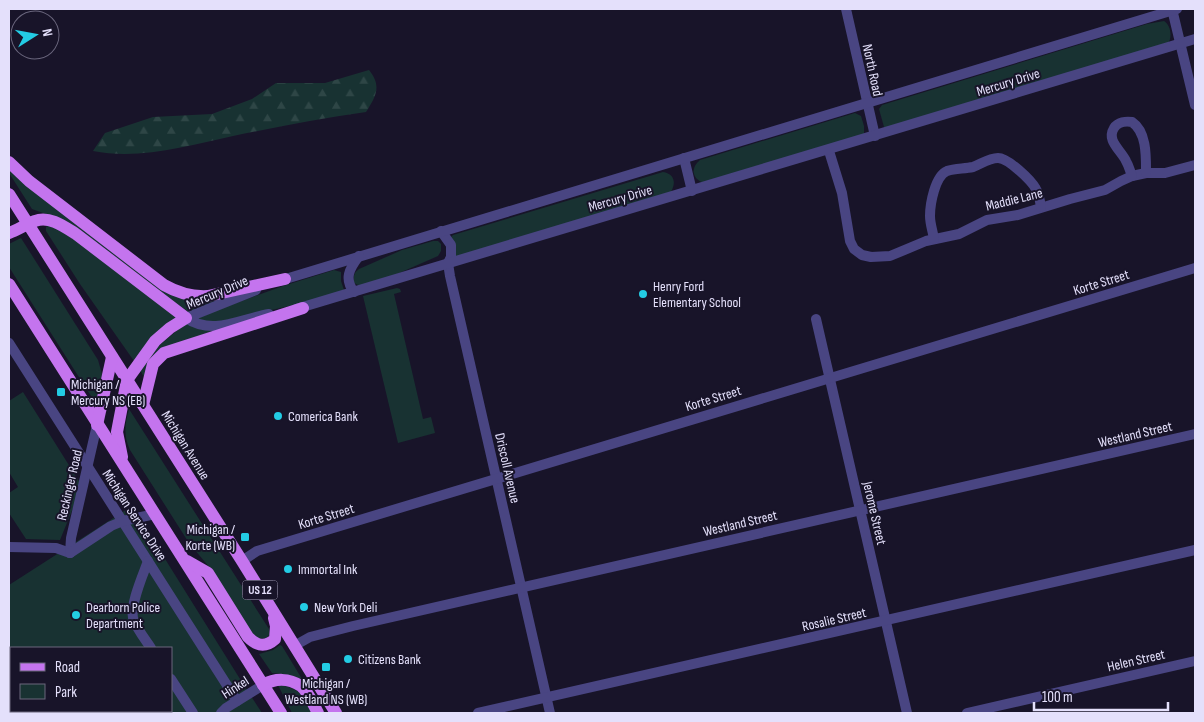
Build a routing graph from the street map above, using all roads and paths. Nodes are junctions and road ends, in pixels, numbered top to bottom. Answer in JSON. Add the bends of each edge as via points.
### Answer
{"nodes":[{"id":1,"x":846,"y":9,"type":"edge"},
{"id":2,"x":1174,"y":9,"type":"edge"},
{"id":3,"x":1195,"y":39,"type":"edge"},
{"id":4,"x":1180,"y":44,"type":"junction"},
{"id":5,"x":866,"y":103,"type":"junction"},
{"id":6,"x":1195,"y":105,"type":"edge"},
{"id":7,"x":875,"y":136,"type":"junction"},
{"id":8,"x":829,"y":150,"type":"junction"},
{"id":9,"x":684,"y":158,"type":"junction"},
{"id":10,"x":9,"y":162,"type":"edge"},
{"id":11,"x":1195,"y":166,"type":"edge"},
{"id":12,"x":1146,"y":173,"type":"junction"},
{"id":13,"x":1132,"y":176,"type":"junction"},
{"id":14,"x":692,"y":191,"type":"junction"},
{"id":15,"x":9,"y":194,"type":"edge"},
{"id":16,"x":1041,"y":207,"type":"junction"},
{"id":17,"x":27,"y":224,"type":"junction"},
{"id":18,"x":441,"y":231,"type":"junction"},
{"id":19,"x":9,"y":233,"type":"edge"},
{"id":20,"x":934,"y":239,"type":"junction"},
{"id":21,"x":359,"y":256,"type":"junction"},
{"id":22,"x":448,"y":263,"type":"junction"},
{"id":23,"x":1195,"y":268,"type":"edge"},
{"id":24,"x":285,"y":279,"type":"junction"},
{"id":25,"x":9,"y":284,"type":"edge"},
{"id":26,"x":354,"y":292,"type":"junction"},
{"id":27,"x":304,"y":308,"type":"junction"},
{"id":28,"x":186,"y":318,"type":"junction"},
{"id":29,"x":816,"y":319,"type":"dead end"},
{"id":30,"x":9,"y":343,"type":"edge"},
{"id":31,"x":112,"y":357,"type":"junction"},
{"id":32,"x":830,"y":377,"type":"junction"},
{"id":33,"x":128,"y":380,"type":"junction"},
{"id":34,"x":143,"y":405,"type":"junction"},
{"id":35,"x":98,"y":425,"type":"junction"},
{"id":36,"x":1195,"y":434,"type":"edge"},
{"id":37,"x":88,"y":467,"type":"junction"},
{"id":38,"x":124,"y":467,"type":"junction"},
{"id":39,"x":496,"y":478,"type":"junction"},
{"id":40,"x":860,"y":510,"type":"junction"},
{"id":41,"x":155,"y":514,"type":"junction"},
{"id":42,"x":123,"y":522,"type":"junction"},
{"id":43,"x":9,"y":547,"type":"edge"},
{"id":44,"x":1195,"y":550,"type":"edge"},
{"id":45,"x":70,"y":553,"type":"junction"},
{"id":46,"x":185,"y":560,"type":"junction"},
{"id":47,"x":148,"y":561,"type":"junction"},
{"id":48,"x":242,"y":561,"type":"junction"},
{"id":49,"x":521,"y":588,"type":"junction"},
{"id":50,"x":273,"y":612,"type":"junction"},
{"id":51,"x":886,"y":621,"type":"junction"},
{"id":52,"x":294,"y":646,"type":"junction"},
{"id":53,"x":150,"y":647,"type":"edge"},
{"id":54,"x":1195,"y":661,"type":"edge"},
{"id":55,"x":172,"y":681,"type":"edge"},
{"id":56,"x":264,"y":685,"type":"junction"},
{"id":57,"x":546,"y":698,"type":"junction"},
{"id":58,"x":237,"y":701,"type":"junction"},
{"id":59,"x":193,"y":713,"type":"edge"},
{"id":60,"x":221,"y":713,"type":"edge"},
{"id":61,"x":281,"y":713,"type":"edge"},
{"id":62,"x":318,"y":713,"type":"edge"},
{"id":63,"x":336,"y":713,"type":"edge"},
{"id":64,"x":478,"y":713,"type":"edge"},
{"id":65,"x":550,"y":713,"type":"edge"},
{"id":66,"x":907,"y":713,"type":"edge"},
{"id":67,"x":967,"y":713,"type":"edge"}],
"edges":[{"from":1,"to":5,"type":"street","name":"North Road"},
{"from":2,"to":4,"type":"street"},
{"from":2,"to":5,"type":"street","name":"Mercury Drive"},
{"from":3,"to":4,"type":"street","name":"Mercury Drive"},
{"from":4,"to":6,"type":"street"},
{"from":4,"to":7,"type":"street","name":"Mercury Drive"},
{"from":5,"to":7,"type":"street","name":"North Road"},
{"from":5,"to":9,"type":"street","name":"Mercury Drive"},
{"from":7,"to":8,"type":"street","name":"Mercury Drive"},
{"from":8,"to":14,"type":"street","name":"Mercury Drive"},
{"from":8,"to":20,"type":"street","name":"Maddie Lane","via":[[854,249],[870,258],[881,257]]},
{"from":9,"to":14,"type":"street"},
{"from":9,"to":18,"type":"street","name":"Mercury Drive"},
{"from":10,"to":24,"type":"main road","via":[[29,181],[174,291],[208,296]]},
{"from":11,"to":12,"type":"street","name":"Maddie Lane","via":[[1165,173]]},
{"from":12,"to":13,"type":"street","name":"Maddie Lane"},
{"from":12,"to":13,"type":"street","via":[[1146,154],[1140,130],[1132,122],[1122,123],[1113,130],[1112,141],[1126,160]]},
{"from":13,"to":16,"type":"street","name":"Maddie Lane","via":[[1106,190]]},
{"from":14,"to":22,"type":"street","name":"Mercury Drive"},
{"from":15,"to":17,"type":"main road","name":"Michigan Avenue","number":"US 12"},
{"from":16,"to":20,"type":"street","name":"Maddie Lane","via":[[987,220],[959,234]]},
{"from":16,"to":20,"type":"street","via":[[1032,185],[1003,158],[945,172],[936,184],[930,217]]},
{"from":17,"to":19,"type":"main road"},
{"from":17,"to":28,"type":"main road","via":[[38,219],[46,220],[69,230]]},
{"from":17,"to":31,"type":"main road","name":"Michigan Avenue","number":"US 12"},
{"from":18,"to":21,"type":"street","name":"Mercury Drive"},
{"from":18,"to":22,"type":"street","name":"Driscoll Avenue","via":[[451,245]]},
{"from":21,"to":24,"type":"street","name":"Mercury Drive"},
{"from":21,"to":26,"type":"street","via":[[348,277]]},
{"from":22,"to":26,"type":"street","name":"Mercury Drive"},
{"from":22,"to":39,"type":"street","name":"Driscoll Avenue"},
{"from":23,"to":32,"type":"street","name":"Korte Street"},
{"from":24,"to":28,"type":"street","name":"Mercury Drive"},
{"from":25,"to":35,"type":"main road"},
{"from":26,"to":27,"type":"street","name":"Mercury Drive"},
{"from":27,"to":28,"type":"street","name":"Mercury Drive","via":[[212,327],[199,326]]},
{"from":27,"to":34,"type":"main road","via":[[164,353],[153,364]]},
{"from":28,"to":33,"type":"main road","via":[[155,340]]},
{"from":29,"to":32,"type":"street","name":"Jerome Street"},
{"from":30,"to":37,"type":"street","name":"Michigan Service Drive"},
{"from":31,"to":33,"type":"main road","name":"Michigan Avenue","number":"US 12"},
{"from":31,"to":35,"type":"main road"},
{"from":32,"to":39,"type":"street","name":"Korte Street"},
{"from":32,"to":40,"type":"street","name":"Jerome Street"},
{"from":33,"to":34,"type":"main road","name":"Michigan Avenue","number":"US 12"},
{"from":33,"to":38,"type":"main road","via":[[117,432]]},
{"from":34,"to":48,"type":"main road","name":"Michigan Avenue","number":"US 12"},
{"from":35,"to":37,"type":"street","name":"Reckinger Road"},
{"from":35,"to":38,"type":"main road"},
{"from":36,"to":40,"type":"street","name":"Westland Street"},
{"from":37,"to":42,"type":"street","name":"Michigan Service Drive"},
{"from":37,"to":45,"type":"street","name":"Reckinger Road"},
{"from":38,"to":41,"type":"main road"},
{"from":39,"to":48,"type":"street","name":"Korte Street","via":[[257,552]]},
{"from":39,"to":49,"type":"street","name":"Driscoll Avenue"},
{"from":40,"to":49,"type":"street","name":"Westland Street"},
{"from":40,"to":51,"type":"street","name":"Jerome Street"},
{"from":41,"to":42,"type":"street"},
{"from":41,"to":46,"type":"main road"},
{"from":42,"to":45,"type":"street","via":[[111,526]]},
{"from":42,"to":47,"type":"street","name":"Michigan Service Drive"},
{"from":43,"to":45,"type":"street","via":[[56,548]]},
{"from":44,"to":51,"type":"street","name":"Rosalie Street"},
{"from":46,"to":50,"type":"main road","via":[[208,574],[248,637],[260,646],[275,639]]},
{"from":46,"to":56,"type":"main road"},
{"from":47,"to":53,"type":"street","via":[[133,615]]},
{"from":47,"to":58,"type":"street","name":"Michigan Service Drive"},
{"from":48,"to":50,"type":"main road","name":"Michigan Avenue","number":"US 12"},
{"from":49,"to":52,"type":"street","name":"Westland Street","via":[[353,626]]},
{"from":49,"to":57,"type":"street","name":"Driscoll Avenue"},
{"from":50,"to":52,"type":"main road","name":"Michigan Avenue","number":"US 12"},
{"from":51,"to":57,"type":"street","name":"Rosalie Street"},
{"from":51,"to":66,"type":"street","name":"Jerome Street"},
{"from":52,"to":63,"type":"main road","name":"Michigan Avenue","number":"US 12"},
{"from":54,"to":67,"type":"street","name":"Helen Street"},
{"from":55,"to":59,"type":"street"},
{"from":56,"to":58,"type":"street","name":"Hinkel"},
{"from":56,"to":61,"type":"main road"},
{"from":56,"to":62,"type":"main road","via":[[280,679],[302,687]]},
{"from":57,"to":64,"type":"street","name":"Rosalie Street"},
{"from":57,"to":65,"type":"street","name":"Driscoll Avenue"},
{"from":58,"to":60,"type":"street","name":"Hinkel"}]}
